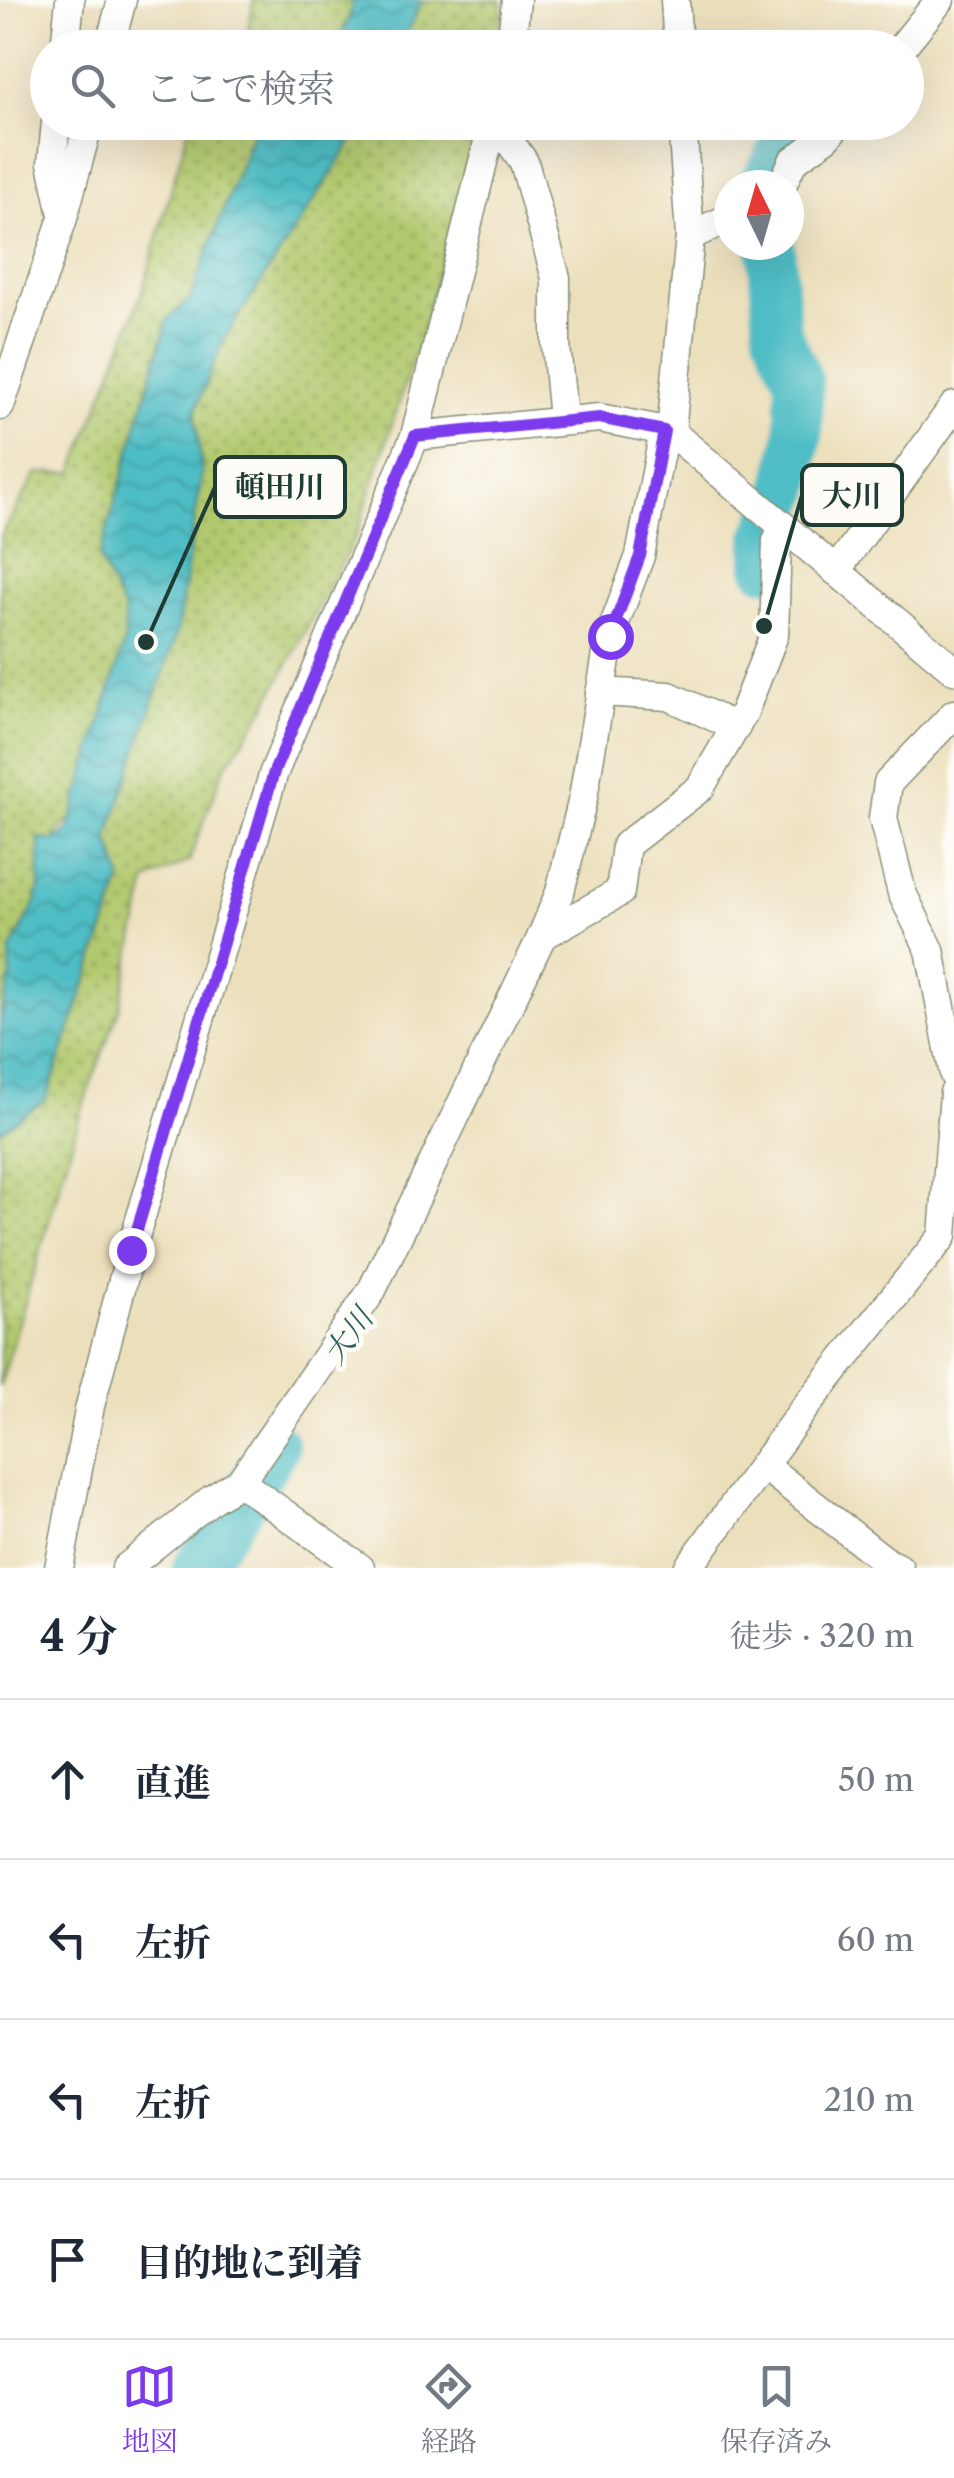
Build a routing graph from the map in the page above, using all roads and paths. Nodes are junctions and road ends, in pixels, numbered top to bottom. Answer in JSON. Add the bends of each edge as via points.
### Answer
{"nodes":[{"id":1,"x":70,"y":0,"type":"edge"},
{"id":2,"x":122,"y":0,"type":"edge"},
{"id":3,"x":516,"y":0,"type":"edge"},
{"id":4,"x":675,"y":0,"type":"edge"},
{"id":5,"x":940,"y":0,"type":"edge"},
{"id":6,"x":66,"y":30,"type":"edge"},
{"id":7,"x":114,"y":30,"type":"edge"},
{"id":8,"x":513,"y":30,"type":"edge"},
{"id":9,"x":677,"y":30,"type":"edge"},
{"id":10,"x":916,"y":30,"type":"edge"},
{"id":11,"x":54,"y":140,"type":"edge"},
{"id":12,"x":84,"y":140,"type":"edge"},
{"id":13,"x":489,"y":140,"type":"edge"},
{"id":14,"x":508,"y":140,"type":"edge"},
{"id":15,"x":683,"y":140,"type":"edge"},
{"id":16,"x":823,"y":140,"type":"edge"},
{"id":17,"x":789,"y":170,"type":"edge"},
{"id":18,"x":63,"y":218,"type":"junction"},
{"id":19,"x":714,"y":225,"type":"edge"},
{"id":20,"x":690,"y":236,"type":"junction"},
{"id":21,"x":0,"y":406,"type":"edge"},
{"id":22,"x":954,"y":406,"type":"edge"},
{"id":23,"x":563,"y":420,"type":"junction"},
{"id":24,"x":668,"y":432,"type":"junction"},
{"id":25,"x":415,"y":436,"type":"junction"},
{"id":26,"x":783,"y":526,"type":"junction"},
{"id":27,"x":836,"y":571,"type":"junction"},
{"id":28,"x":954,"y":670,"type":"edge"},
{"id":29,"x":600,"y":692,"type":"junction"},
{"id":30,"x":954,"y":714,"type":"edge"},
{"id":31,"x":736,"y":726,"type":"junction"},
{"id":32,"x":542,"y":936,"type":"junction"},
{"id":33,"x":954,"y":1075,"type":"edge"},
{"id":34,"x":954,"y":1093,"type":"edge"},
{"id":35,"x":763,"y":1465,"type":"junction"},
{"id":36,"x":240,"y":1482,"type":"junction"},
{"id":37,"x":59,"y":1568,"type":"edge"},
{"id":38,"x":126,"y":1568,"type":"edge"},
{"id":39,"x":360,"y":1568,"type":"edge"},
{"id":40,"x":688,"y":1568,"type":"edge"},
{"id":41,"x":899,"y":1568,"type":"edge"}],
"edges":[{"from":1,"to":6,"type":"street"},
{"from":2,"to":7,"type":"street"},
{"from":3,"to":8,"type":"street"},
{"from":4,"to":9,"type":"street"},
{"from":5,"to":10,"type":"street"},
{"from":11,"to":18,"type":"street"},
{"from":12,"to":18,"type":"street"},
{"from":13,"to":25,"type":"street"},
{"from":14,"to":23,"type":"street","via":[[524,162],[556,278]]},
{"from":15,"to":20,"type":"street"},
{"from":16,"to":17,"type":"street"},
{"from":18,"to":21,"type":"street"},
{"from":19,"to":20,"type":"street"},
{"from":20,"to":24,"type":"street"},
{"from":22,"to":27,"type":"street"},
{"from":23,"to":24,"type":"street","via":[[599,418]]},
{"from":23,"to":25,"type":"street"},
{"from":24,"to":26,"type":"street"},
{"from":24,"to":29,"type":"street"},
{"from":25,"to":37,"type":"street","via":[[274,772],[131,1250],[90,1406]]},
{"from":26,"to":27,"type":"street"},
{"from":26,"to":31,"type":"street","via":[[774,635]]},
{"from":27,"to":28,"type":"street"},
{"from":29,"to":31,"type":"street","via":[[669,696]]},
{"from":29,"to":32,"type":"street","via":[[583,798]]},
{"from":30,"to":33,"type":"street","via":[[888,783],[883,818],[902,892],[930,950]]},
{"from":31,"to":32,"type":"street","via":[[700,788],[626,846],[620,892]]},
{"from":32,"to":36,"type":"street","via":[[371,1292]]},
{"from":34,"to":35,"type":"street","via":[[942,1236]]},
{"from":35,"to":40,"type":"street"},
{"from":35,"to":41,"type":"street"},
{"from":36,"to":38,"type":"street"},
{"from":36,"to":39,"type":"street"}]}
